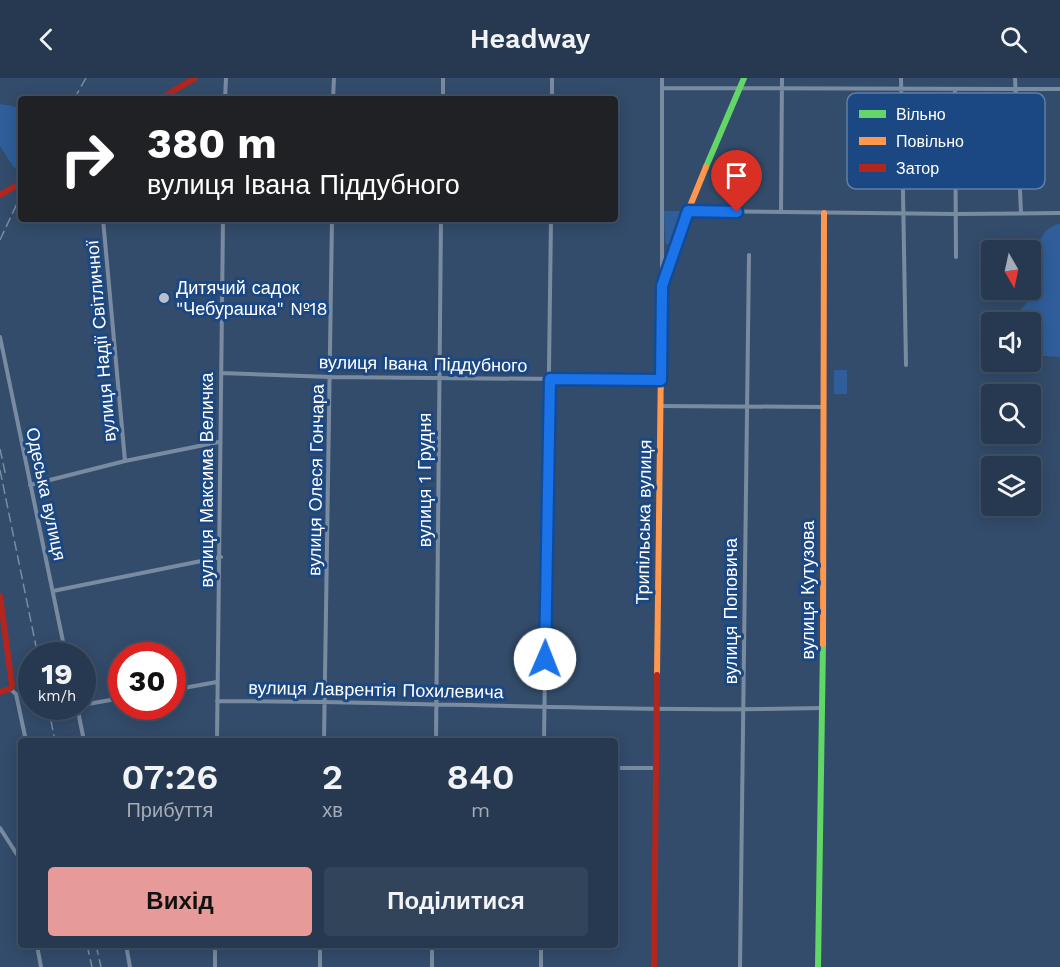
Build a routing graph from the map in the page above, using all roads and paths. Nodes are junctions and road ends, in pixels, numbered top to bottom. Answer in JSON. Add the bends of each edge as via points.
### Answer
{"nodes":[{"id":1,"x":195,"y":78,"type":"edge"},
{"id":2,"x":226,"y":78,"type":"edge"},
{"id":3,"x":334,"y":78,"type":"edge"},
{"id":4,"x":443,"y":78,"type":"edge"},
{"id":5,"x":552,"y":78,"type":"edge"},
{"id":6,"x":662,"y":78,"type":"edge"},
{"id":7,"x":744,"y":78,"type":"edge"},
{"id":8,"x":783,"y":78,"type":"edge"},
{"id":9,"x":901,"y":78,"type":"edge"},
{"id":10,"x":1016,"y":78,"type":"edge"},
{"id":11,"x":662,"y":88,"type":"junction"},
{"id":12,"x":739,"y":89,"type":"junction"},
{"id":13,"x":783,"y":89,"type":"junction"},
{"id":14,"x":1016,"y":89,"type":"junction"},
{"id":15,"x":1060,"y":89,"type":"edge"},
{"id":16,"x":901,"y":90,"type":"junction"},
{"id":17,"x":955,"y":90,"type":"junction"},
{"id":18,"x":901,"y":93,"type":"edge"},
{"id":19,"x":955,"y":93,"type":"edge"},
{"id":20,"x":1016,"y":93,"type":"edge"},
{"id":21,"x":165,"y":96,"type":"edge"},
{"id":22,"x":225,"y":96,"type":"edge"},
{"id":23,"x":333,"y":96,"type":"edge"},
{"id":24,"x":443,"y":96,"type":"edge"},
{"id":25,"x":552,"y":96,"type":"edge"},
{"id":26,"x":18,"y":185,"type":"edge"},
{"id":27,"x":902,"y":189,"type":"edge"},
{"id":28,"x":956,"y":189,"type":"edge"},
{"id":29,"x":1021,"y":189,"type":"edge"},
{"id":30,"x":0,"y":195,"type":"edge"},
{"id":31,"x":688,"y":211,"type":"junction"},
{"id":32,"x":781,"y":212,"type":"junction"},
{"id":33,"x":824,"y":213,"type":"junction"},
{"id":34,"x":902,"y":213,"type":"junction"},
{"id":35,"x":1022,"y":213,"type":"junction"},
{"id":36,"x":1060,"y":213,"type":"edge"},
{"id":37,"x":956,"y":214,"type":"junction"},
{"id":38,"x":103,"y":222,"type":"edge"},
{"id":39,"x":223,"y":222,"type":"edge"},
{"id":40,"x":332,"y":222,"type":"edge"},
{"id":41,"x":441,"y":222,"type":"edge"},
{"id":42,"x":551,"y":222,"type":"edge"},
{"id":43,"x":749,"y":255,"type":"dead end"},
{"id":44,"x":956,"y":257,"type":"dead end"},
{"id":45,"x":662,"y":286,"type":"junction"},
{"id":46,"x":0,"y":337,"type":"edge"},
{"id":47,"x":906,"y":365,"type":"dead end"},
{"id":48,"x":221,"y":373,"type":"junction"},
{"id":49,"x":331,"y":377,"type":"junction"},
{"id":50,"x":439,"y":378,"type":"junction"},
{"id":51,"x":550,"y":379,"type":"junction"},
{"id":52,"x":661,"y":380,"type":"junction"},
{"id":53,"x":746,"y":405,"type":"junction"},
{"id":54,"x":660,"y":406,"type":"junction"},
{"id":55,"x":823,"y":407,"type":"junction"},
{"id":56,"x":219,"y":442,"type":"junction"},
{"id":57,"x":125,"y":461,"type":"junction"},
{"id":58,"x":30,"y":485,"type":"junction"},
{"id":59,"x":220,"y":557,"type":"junction"},
{"id":60,"x":53,"y":591,"type":"junction"},
{"id":61,"x":0,"y":597,"type":"edge"},
{"id":62,"x":63,"y":642,"type":"edge"},
{"id":63,"x":217,"y":682,"type":"junction"},
{"id":64,"x":186,"y":688,"type":"edge"},
{"id":65,"x":10,"y":689,"type":"junction"},
{"id":66,"x":0,"y":692,"type":"edge"},
{"id":67,"x":218,"y":701,"type":"junction"},
{"id":68,"x":325,"y":701,"type":"junction"},
{"id":69,"x":436,"y":704,"type":"junction"},
{"id":70,"x":544,"y":706,"type":"junction"},
{"id":71,"x":823,"y":708,"type":"junction"},
{"id":72,"x":657,"y":709,"type":"junction"},
{"id":73,"x":744,"y":710,"type":"junction"},
{"id":74,"x":80,"y":720,"type":"edge"},
{"id":75,"x":25,"y":738,"type":"edge"},
{"id":76,"x":83,"y":738,"type":"edge"},
{"id":77,"x":217,"y":738,"type":"edge"},
{"id":78,"x":324,"y":738,"type":"edge"},
{"id":79,"x":436,"y":738,"type":"edge"},
{"id":80,"x":544,"y":738,"type":"edge"},
{"id":81,"x":618,"y":768,"type":"edge"},
{"id":82,"x":656,"y":768,"type":"junction"},
{"id":83,"x":0,"y":828,"type":"edge"},
{"id":84,"x":18,"y":856,"type":"edge"},
{"id":85,"x":38,"y":948,"type":"edge"},
{"id":86,"x":127,"y":948,"type":"edge"},
{"id":87,"x":215,"y":948,"type":"edge"},
{"id":88,"x":320,"y":948,"type":"edge"},
{"id":89,"x":432,"y":948,"type":"edge"},
{"id":90,"x":541,"y":948,"type":"edge"},
{"id":91,"x":41,"y":967,"type":"edge"},
{"id":92,"x":130,"y":967,"type":"edge"},
{"id":93,"x":215,"y":967,"type":"edge"},
{"id":94,"x":320,"y":967,"type":"edge"},
{"id":95,"x":432,"y":967,"type":"edge"},
{"id":96,"x":541,"y":967,"type":"edge"},
{"id":97,"x":654,"y":967,"type":"edge"},
{"id":98,"x":740,"y":967,"type":"edge"},
{"id":99,"x":818,"y":967,"type":"edge"}],
"edges":[{"from":1,"to":21,"type":"main road"},
{"from":2,"to":22,"type":"street"},
{"from":3,"to":23,"type":"street"},
{"from":4,"to":24,"type":"street"},
{"from":5,"to":25,"type":"street"},
{"from":6,"to":11,"type":"street","name":"Трипільська вулиця"},
{"from":7,"to":12,"type":"main road"},
{"from":8,"to":13,"type":"street"},
{"from":9,"to":16,"type":"street"},
{"from":10,"to":14,"type":"street"},
{"from":11,"to":12,"type":"street"},
{"from":11,"to":45,"type":"street","name":"Трипільська вулиця"},
{"from":12,"to":13,"type":"street"},
{"from":12,"to":31,"type":"main road"},
{"from":13,"to":16,"type":"street"},
{"from":13,"to":32,"type":"street"},
{"from":14,"to":15,"type":"street"},
{"from":14,"to":17,"type":"street"},
{"from":14,"to":20,"type":"street"},
{"from":16,"to":17,"type":"street"},
{"from":16,"to":18,"type":"street"},
{"from":17,"to":19,"type":"street"},
{"from":26,"to":30,"type":"main road"},
{"from":27,"to":34,"type":"street"},
{"from":28,"to":37,"type":"street"},
{"from":29,"to":35,"type":"street"},
{"from":31,"to":32,"type":"street"},
{"from":31,"to":45,"type":"main road"},
{"from":32,"to":33,"type":"street"},
{"from":33,"to":34,"type":"street"},
{"from":33,"to":55,"type":"main road","name":"вулиця Кутузова"},
{"from":34,"to":37,"type":"street"},
{"from":34,"to":47,"type":"street"},
{"from":35,"to":36,"type":"street"},
{"from":35,"to":37,"type":"street"},
{"from":37,"to":44,"type":"street"},
{"from":38,"to":57,"type":"street","name":"вулиця Надії Світличної"},
{"from":39,"to":48,"type":"street","name":"вулиця Максима Величка"},
{"from":40,"to":49,"type":"street","name":"вулиця Олеся Гончара"},
{"from":41,"to":50,"type":"street","name":"вулиця 1 Грудня"},
{"from":42,"to":51,"type":"street"},
{"from":43,"to":53,"type":"street","name":"вулиця Поповича"},
{"from":45,"to":52,"type":"main road","name":"Трипільська вулиця"},
{"from":46,"to":58,"type":"street","name":"Одеська вулиця"},
{"from":48,"to":49,"type":"street","name":"вулиця Івана Піддубного"},
{"from":48,"to":56,"type":"street","name":"вулиця Максима Величка"},
{"from":49,"to":50,"type":"street","name":"вулиця Івана Піддубного"},
{"from":49,"to":68,"type":"street","name":"вулиця Олеся Гончара"},
{"from":50,"to":51,"type":"street","name":"вулиця Івана Піддубного"},
{"from":50,"to":69,"type":"street","name":"вулиця 1 Грудня"},
{"from":51,"to":52,"type":"street","name":"вулиця Івана Піддубного"},
{"from":51,"to":70,"type":"street"},
{"from":52,"to":54,"type":"main road","name":"Трипільська вулиця"},
{"from":53,"to":54,"type":"street"},
{"from":53,"to":55,"type":"street"},
{"from":53,"to":73,"type":"street","name":"вулиця Поповича"},
{"from":54,"to":72,"type":"main road","name":"Трипільська вулиця"},
{"from":55,"to":71,"type":"main road","name":"вулиця Кутузова"},
{"from":56,"to":57,"type":"street"},
{"from":56,"to":59,"type":"street","name":"вулиця Максима Величка"},
{"from":57,"to":58,"type":"street"},
{"from":58,"to":60,"type":"street","name":"Одеська вулиця"},
{"from":59,"to":60,"type":"street"},
{"from":59,"to":63,"type":"street","name":"вулиця Максима Величка"},
{"from":60,"to":62,"type":"street","name":"Одеська вулиця"},
{"from":61,"to":65,"type":"main road"},
{"from":63,"to":64,"type":"street"},
{"from":63,"to":67,"type":"street","name":"вулиця Максима Величка"},
{"from":65,"to":66,"type":"main road"},
{"from":65,"to":75,"type":"street","via":[[16,694]]},
{"from":67,"to":68,"type":"street","name":"вулиця Лаврентія Похилевича"},
{"from":67,"to":77,"type":"street","name":"вулиця Максима Величка"},
{"from":68,"to":69,"type":"street","name":"вулиця Лаврентія Похилевича"},
{"from":68,"to":78,"type":"street","name":"вулиця Олеся Гончара"},
{"from":69,"to":70,"type":"street","name":"вулиця Лаврентія Похилевича"},
{"from":69,"to":79,"type":"street","name":"вулиця 1 Грудня"},
{"from":70,"to":72,"type":"street","name":"вулиця Лаврентія Похилевича"},
{"from":70,"to":80,"type":"street"},
{"from":71,"to":73,"type":"street","name":"вулиця Лаврентія Похилевича"},
{"from":71,"to":99,"type":"main road","name":"вулиця Кутузова"},
{"from":72,"to":73,"type":"street","name":"вулиця Лаврентія Похилевича"},
{"from":72,"to":82,"type":"main road","name":"Трипільська вулиця"},
{"from":73,"to":98,"type":"street","name":"вулиця Поповича"},
{"from":74,"to":76,"type":"street"},
{"from":81,"to":82,"type":"street"},
{"from":82,"to":97,"type":"main road","name":"Трипільська вулиця"},
{"from":83,"to":84,"type":"street"},
{"from":85,"to":91,"type":"street"},
{"from":86,"to":92,"type":"street"},
{"from":87,"to":93,"type":"street"},
{"from":88,"to":94,"type":"street"},
{"from":89,"to":95,"type":"street"},
{"from":90,"to":96,"type":"street"}]}
